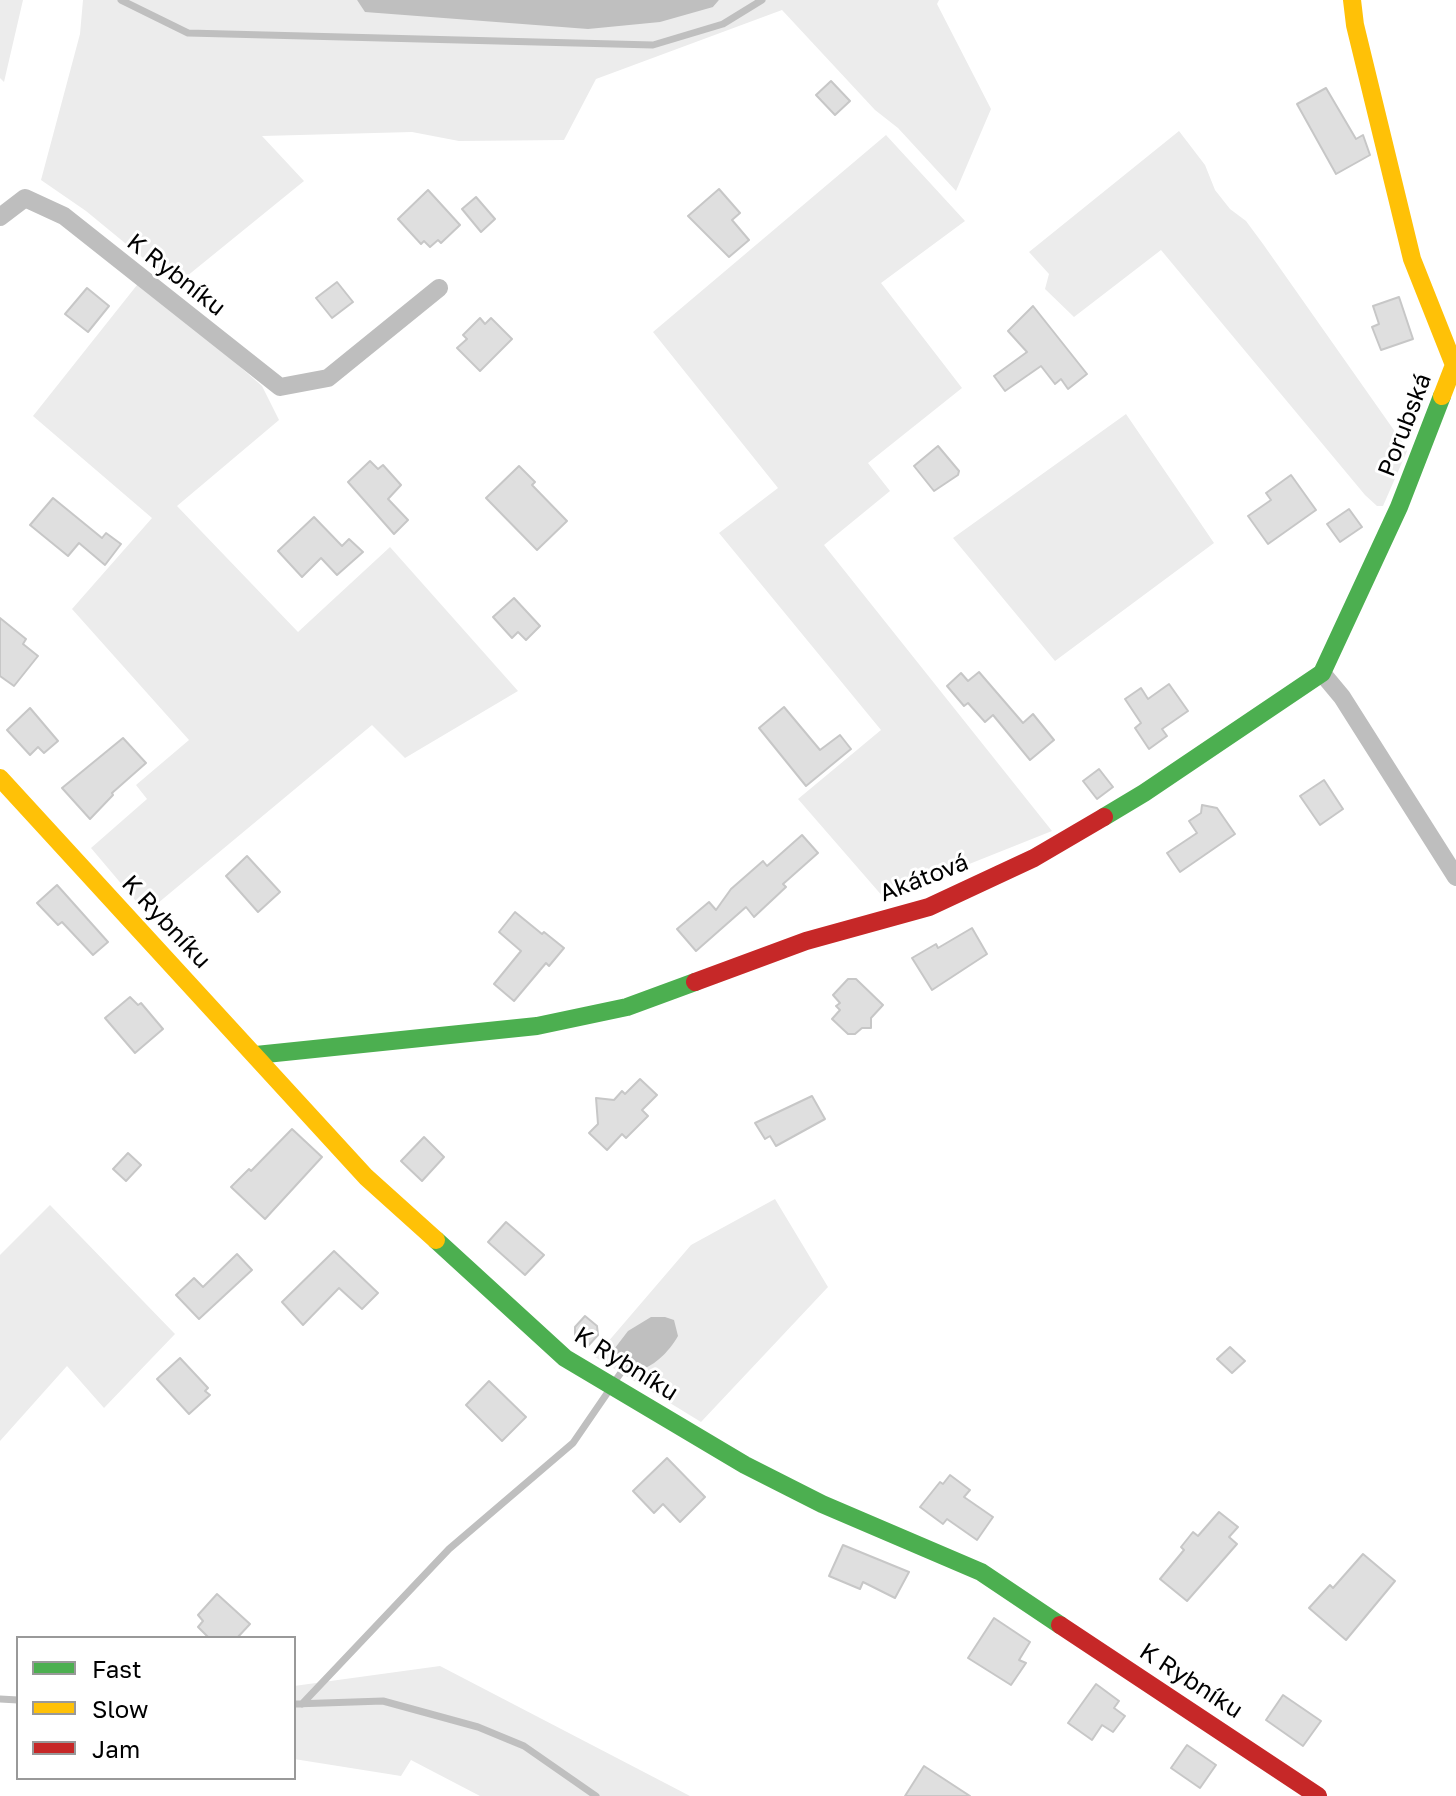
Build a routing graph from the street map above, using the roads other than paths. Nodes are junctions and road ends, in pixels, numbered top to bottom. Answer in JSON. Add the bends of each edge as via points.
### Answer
{"nodes":[{"id":1,"x":1352,"y":0,"type":"edge"},
{"id":2,"x":0,"y":217,"type":"edge"},
{"id":3,"x":439,"y":288,"type":"dead end"},
{"id":4,"x":1455,"y":364,"type":"edge"},
{"id":5,"x":1322,"y":673,"type":"junction"},
{"id":6,"x":0,"y":778,"type":"edge"},
{"id":7,"x":1456,"y":877,"type":"edge"},
{"id":8,"x":256,"y":1055,"type":"junction"},
{"id":9,"x":1318,"y":1796,"type":"edge"}],
"edges":[{"from":1,"to":4,"type":"street","name":"Porubská","via":[[1412,259]]},
{"from":2,"to":3,"type":"street","name":"K Rybníku","via":[[25,198],[64,216],[280,387],[328,378]]},
{"from":4,"to":5,"type":"street","name":"Porubská","via":[[1399,507]]},
{"from":5,"to":7,"type":"street"},
{"from":5,"to":8,"type":"street","name":"Akátová","via":[[1144,793],[1034,858],[929,907],[806,941],[627,1007],[537,1026]]},
{"from":6,"to":8,"type":"street","name":"K Rybníku"},
{"from":8,"to":9,"type":"street","name":"K Rybníku","via":[[366,1177],[565,1358],[771,1478],[981,1572]]}]}
